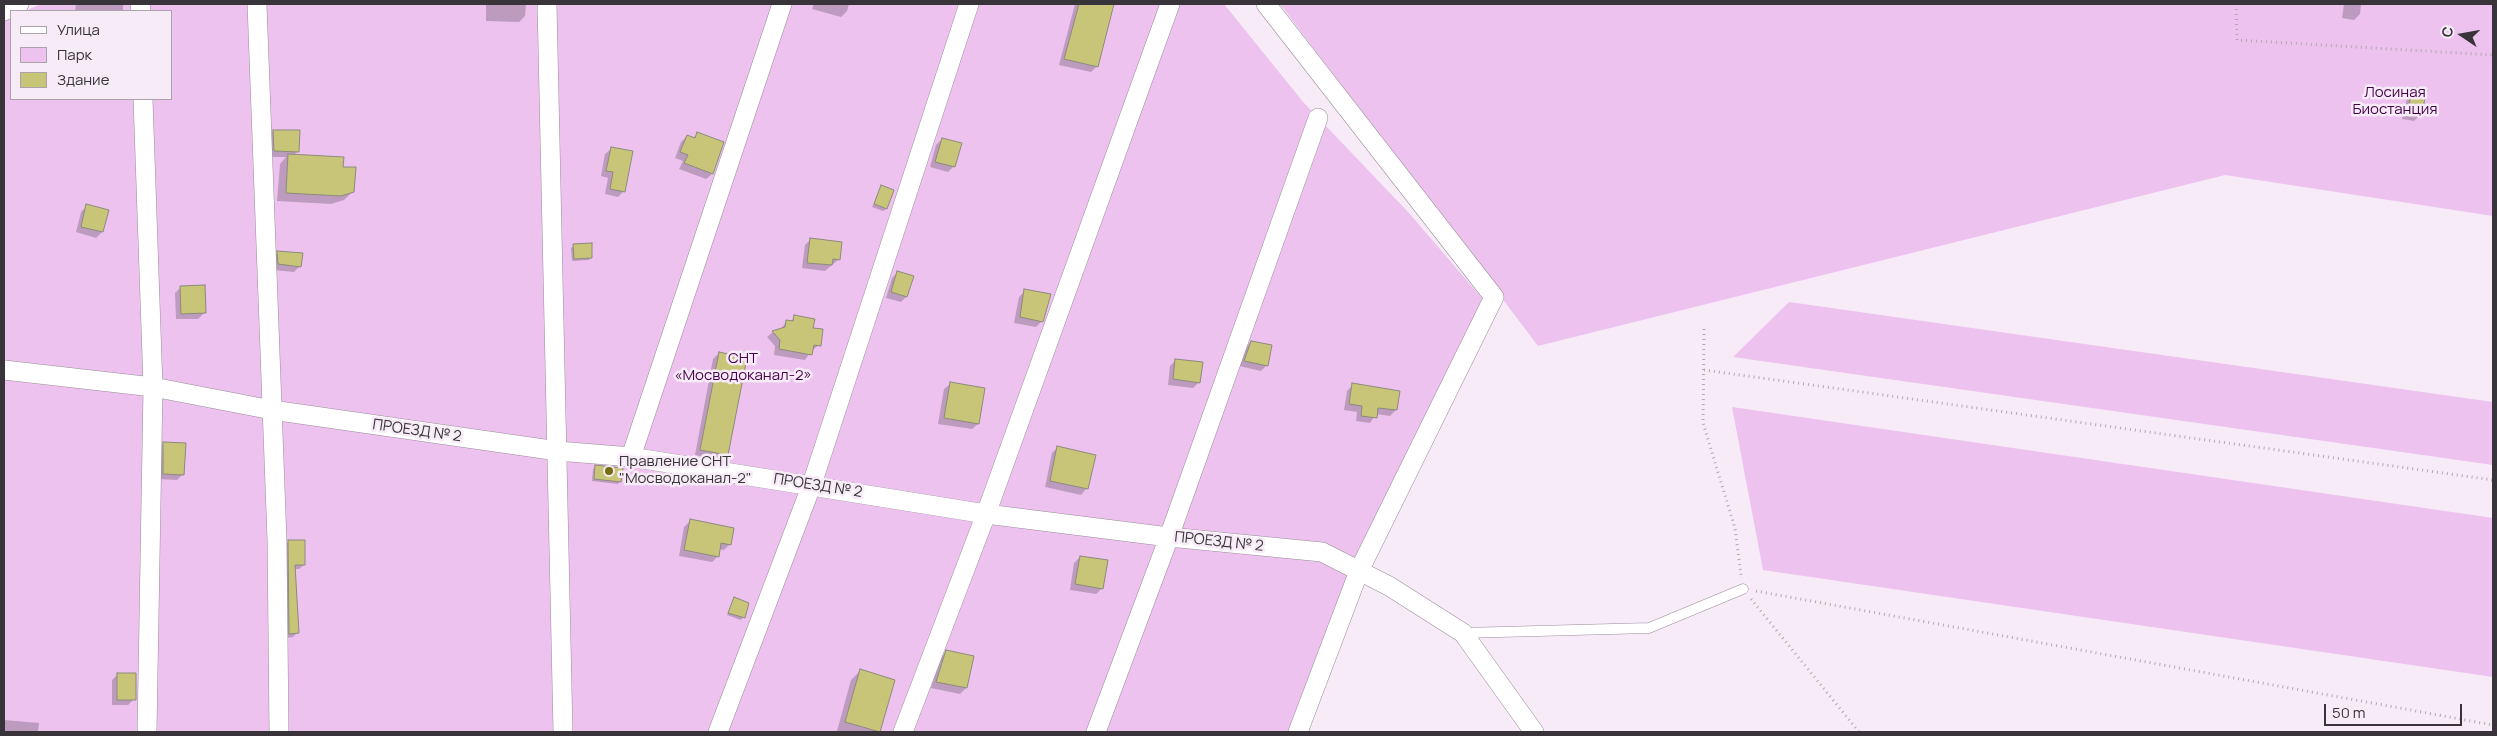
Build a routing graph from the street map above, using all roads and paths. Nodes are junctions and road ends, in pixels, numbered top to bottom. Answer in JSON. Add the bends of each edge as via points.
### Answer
{"nodes":[{"id":1,"x":19,"y":4,"type":"edge"},
{"id":2,"x":257,"y":4,"type":"edge"},
{"id":3,"x":547,"y":4,"type":"edge"},
{"id":4,"x":782,"y":4,"type":"edge"},
{"id":5,"x":970,"y":4,"type":"edge"},
{"id":6,"x":1170,"y":4,"type":"edge"},
{"id":7,"x":1266,"y":4,"type":"edge"},
{"id":8,"x":2236,"y":4,"type":"edge"},
{"id":9,"x":4,"y":11,"type":"edge"},
{"id":10,"x":2493,"y":55,"type":"edge"},
{"id":11,"x":144,"y":100,"type":"edge"},
{"id":12,"x":1318,"y":118,"type":"dead end"},
{"id":13,"x":1704,"y":329,"type":"dead end"},
{"id":14,"x":4,"y":370,"type":"edge"},
{"id":15,"x":1704,"y":370,"type":"junction"},
{"id":16,"x":153,"y":387,"type":"junction"},
{"id":17,"x":272,"y":410,"type":"junction"},
{"id":18,"x":558,"y":451,"type":"junction"},
{"id":19,"x":631,"y":457,"type":"junction"},
{"id":20,"x":2493,"y":480,"type":"edge"},
{"id":21,"x":812,"y":484,"type":"junction"},
{"id":22,"x":986,"y":514,"type":"junction"},
{"id":23,"x":1169,"y":537,"type":"junction"},
{"id":24,"x":1359,"y":571,"type":"junction"},
{"id":25,"x":1743,"y":589,"type":"junction"},
{"id":26,"x":1463,"y":633,"type":"junction"},
{"id":27,"x":2493,"y":725,"type":"edge"},
{"id":28,"x":147,"y":732,"type":"edge"},
{"id":29,"x":279,"y":732,"type":"edge"},
{"id":30,"x":563,"y":732,"type":"edge"},
{"id":31,"x":718,"y":732,"type":"edge"},
{"id":32,"x":903,"y":732,"type":"edge"},
{"id":33,"x":1096,"y":732,"type":"edge"},
{"id":34,"x":1298,"y":732,"type":"edge"},
{"id":35,"x":1534,"y":732,"type":"edge"},
{"id":36,"x":1859,"y":732,"type":"edge"}],
"edges":[{"from":1,"to":9,"type":"street"},
{"from":2,"to":17,"type":"street"},
{"from":3,"to":18,"type":"street"},
{"from":4,"to":19,"type":"street"},
{"from":5,"to":21,"type":"street"},
{"from":6,"to":22,"type":"street"},
{"from":7,"to":24,"type":"street","via":[[1494,297]]},
{"from":8,"to":10,"type":"path","via":[[2237,40]]},
{"from":11,"to":16,"type":"street"},
{"from":12,"to":23,"type":"street"},
{"from":13,"to":15,"type":"path"},
{"from":14,"to":16,"type":"street","name":"ПРОЕЗД № 2"},
{"from":15,"to":20,"type":"path"},
{"from":15,"to":25,"type":"path","via":[[1703,423],[1735,528]]},
{"from":16,"to":17,"type":"street","name":"ПРОЕЗД № 2"},
{"from":16,"to":28,"type":"street"},
{"from":17,"to":18,"type":"street","name":"ПРОЕЗД № 2"},
{"from":17,"to":29,"type":"street"},
{"from":18,"to":19,"type":"street","name":"ПРОЕЗД № 2"},
{"from":18,"to":30,"type":"street"},
{"from":19,"to":21,"type":"street","name":"ПРОЕЗД № 2"},
{"from":21,"to":22,"type":"street","name":"ПРОЕЗД № 2"},
{"from":21,"to":31,"type":"street"},
{"from":22,"to":23,"type":"street","name":"ПРОЕЗД № 2"},
{"from":22,"to":32,"type":"street"},
{"from":23,"to":24,"type":"street","name":"ПРОЕЗД № 2","via":[[1322,552]]},
{"from":23,"to":33,"type":"street"},
{"from":24,"to":26,"type":"street","name":"ПРОЕЗД № 2"},
{"from":24,"to":34,"type":"street"},
{"from":25,"to":26,"type":"lane","via":[[1649,628]]},
{"from":25,"to":27,"type":"path"},
{"from":25,"to":36,"type":"path"},
{"from":26,"to":35,"type":"street","name":"ПРОЕЗД № 2"}]}
